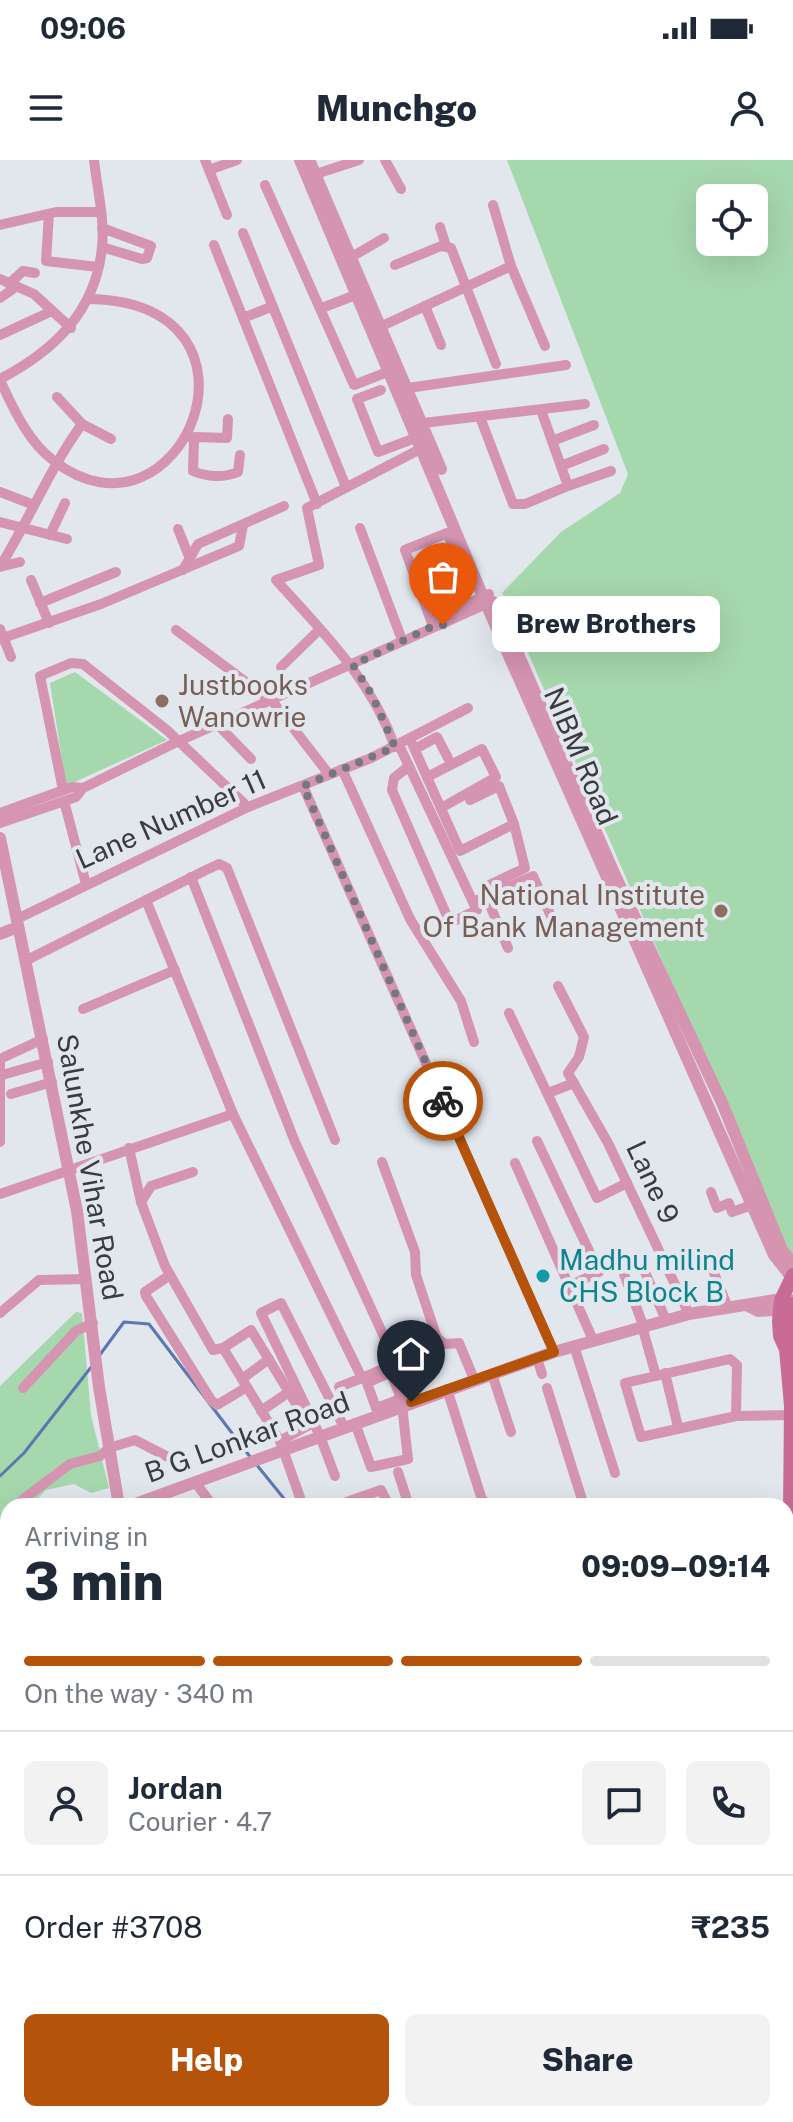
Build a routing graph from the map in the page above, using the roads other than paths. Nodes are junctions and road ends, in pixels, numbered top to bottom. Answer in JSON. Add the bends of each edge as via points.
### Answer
{"nodes":[{"id":1,"x":94,"y":160,"type":"edge"},
{"id":2,"x":234,"y":160,"type":"edge"},
{"id":3,"x":359,"y":160,"type":"edge"},
{"id":4,"x":385,"y":160,"type":"edge"},
{"id":5,"x":311,"y":163,"type":"edge"},
{"id":6,"x":207,"y":165,"type":"edge"},
{"id":7,"x":265,"y":185,"type":"dead end"},
{"id":8,"x":401,"y":189,"type":"dead end"},
{"id":9,"x":493,"y":205,"type":"dead end"},
{"id":10,"x":100,"y":212,"type":"junction"},
{"id":11,"x":49,"y":214,"type":"junction"},
{"id":12,"x":227,"y":215,"type":"dead end"},
{"id":13,"x":0,"y":225,"type":"edge"},
{"id":14,"x":440,"y":227,"type":"dead end"},
{"id":15,"x":102,"y":228,"type":"junction"},
{"id":16,"x":243,"y":233,"type":"dead end"},
{"id":17,"x":384,"y":238,"type":"dead end"},
{"id":18,"x":214,"y":245,"type":"dead end"},
{"id":19,"x":446,"y":246,"type":"junction"},
{"id":20,"x":102,"y":247,"type":"junction"},
{"id":21,"x":353,"y":256,"type":"junction"},
{"id":22,"x":395,"y":265,"type":"dead end"},
{"id":23,"x":511,"y":266,"type":"junction"},
{"id":24,"x":98,"y":267,"type":"junction"},
{"id":25,"x":35,"y":273,"type":"dead end"},
{"id":26,"x":8,"y":283,"type":"edge"},
{"id":27,"x":467,"y":288,"type":"junction"},
{"id":28,"x":358,"y":294,"type":"junction"},
{"id":29,"x":0,"y":298,"type":"edge"},
{"id":30,"x":89,"y":299,"type":"junction"},
{"id":31,"x":425,"y":306,"type":"junction"},
{"id":32,"x":271,"y":307,"type":"junction"},
{"id":33,"x":322,"y":308,"type":"junction"},
{"id":34,"x":52,"y":311,"type":"junction"},
{"id":35,"x":243,"y":318,"type":"junction"},
{"id":36,"x":382,"y":326,"type":"junction"},
{"id":37,"x":71,"y":328,"type":"junction"},
{"id":38,"x":0,"y":335,"type":"edge"},
{"id":39,"x":441,"y":345,"type":"dead end"},
{"id":40,"x":545,"y":346,"type":"dead end"},
{"id":41,"x":496,"y":364,"type":"dead end"},
{"id":42,"x":566,"y":365,"type":"dead end"},
{"id":43,"x":390,"y":371,"type":"junction"},
{"id":44,"x":0,"y":379,"type":"edge"},
{"id":45,"x":408,"y":388,"type":"junction"},
{"id":46,"x":381,"y":390,"type":"dead end"},
{"id":47,"x":57,"y":397,"type":"dead end"},
{"id":48,"x":585,"y":404,"type":"dead end"},
{"id":49,"x":541,"y":410,"type":"junction"},
{"id":50,"x":480,"y":417,"type":"junction"},
{"id":51,"x":228,"y":419,"type":"dead end"},
{"id":52,"x":423,"y":423,"type":"junction"},
{"id":53,"x":82,"y":424,"type":"junction"},
{"id":54,"x":594,"y":425,"type":"dead end"},
{"id":55,"x":111,"y":439,"type":"dead end"},
{"id":56,"x":188,"y":439,"type":"junction"},
{"id":57,"x":552,"y":441,"type":"junction"},
{"id":58,"x":424,"y":442,"type":"junction"},
{"id":59,"x":604,"y":449,"type":"dead end"},
{"id":60,"x":240,"y":455,"type":"dead end"},
{"id":61,"x":54,"y":462,"type":"junction"},
{"id":62,"x":561,"y":466,"type":"junction"},
{"id":63,"x":611,"y":471,"type":"dead end"},
{"id":64,"x":568,"y":486,"type":"junction"},
{"id":65,"x":346,"y":487,"type":"junction"},
{"id":66,"x":0,"y":492,"type":"edge"},
{"id":67,"x":65,"y":503,"type":"dead end"},
{"id":68,"x":317,"y":504,"type":"junction"},
{"id":69,"x":34,"y":505,"type":"junction"},
{"id":70,"x":284,"y":506,"type":"dead end"},
{"id":71,"x":0,"y":522,"type":"edge"},
{"id":72,"x":243,"y":525,"type":"junction"},
{"id":73,"x":360,"y":528,"type":"dead end"},
{"id":74,"x":178,"y":529,"type":"dead end"},
{"id":75,"x":23,"y":530,"type":"junction"},
{"id":76,"x":50,"y":535,"type":"junction"},
{"id":77,"x":67,"y":539,"type":"dead end"},
{"id":78,"x":190,"y":559,"type":"junction"},
{"id":79,"x":468,"y":559,"type":"junction"},
{"id":80,"x":20,"y":562,"type":"dead end"},
{"id":81,"x":1,"y":566,"type":"edge"},
{"id":82,"x":182,"y":571,"type":"junction"},
{"id":83,"x":116,"y":572,"type":"dead end"},
{"id":84,"x":31,"y":580,"type":"dead end"},
{"id":85,"x":488,"y":599,"type":"junction"},
{"id":86,"x":40,"y":603,"type":"junction"},
{"id":87,"x":49,"y":623,"type":"junction"},
{"id":88,"x":433,"y":626,"type":"junction"},
{"id":89,"x":320,"y":629,"type":"junction"},
{"id":90,"x":176,"y":630,"type":"dead end"},
{"id":91,"x":1,"y":635,"type":"edge"},
{"id":92,"x":402,"y":640,"type":"junction"},
{"id":93,"x":11,"y":657,"type":"dead end"},
{"id":94,"x":353,"y":665,"type":"junction"},
{"id":95,"x":281,"y":667,"type":"dead end"},
{"id":96,"x":273,"y":702,"type":"junction"},
{"id":97,"x":468,"y":708,"type":"dead end"},
{"id":98,"x":218,"y":725,"type":"junction"},
{"id":99,"x":179,"y":741,"type":"junction"},
{"id":100,"x":405,"y":745,"type":"junction"},
{"id":101,"x":448,"y":758,"type":"dead end"},
{"id":102,"x":251,"y":759,"type":"dead end"},
{"id":103,"x":409,"y":766,"type":"junction"},
{"id":104,"x":342,"y":769,"type":"junction"},
{"id":105,"x":328,"y":773,"type":"junction"},
{"id":106,"x":427,"y":777,"type":"junction"},
{"id":107,"x":303,"y":786,"type":"junction"},
{"id":108,"x":64,"y":795,"type":"junction"},
{"id":109,"x":248,"y":807,"type":"junction"},
{"id":110,"x":442,"y":811,"type":"junction"},
{"id":111,"x":0,"y":813,"type":"edge"},
{"id":112,"x":0,"y":823,"type":"edge"},
{"id":113,"x":514,"y":824,"type":"junction"},
{"id":114,"x":0,"y":838,"type":"edge"},
{"id":115,"x":191,"y":877,"type":"junction"},
{"id":116,"x":86,"y":884,"type":"junction"},
{"id":117,"x":484,"y":892,"type":"junction"},
{"id":118,"x":146,"y":900,"type":"junction"},
{"id":119,"x":473,"y":902,"type":"junction"},
{"id":120,"x":18,"y":923,"type":"junction"},
{"id":121,"x":558,"y":932,"type":"dead end"},
{"id":122,"x":0,"y":934,"type":"edge"},
{"id":123,"x":508,"y":948,"type":"dead end"},
{"id":124,"x":27,"y":960,"type":"junction"},
{"id":125,"x":175,"y":970,"type":"junction"},
{"id":126,"x":558,"y":986,"type":"dead end"},
{"id":127,"x":83,"y":1009,"type":"dead end"},
{"id":128,"x":509,"y":1013,"type":"dead end"},
{"id":129,"x":43,"y":1039,"type":"junction"},
{"id":130,"x":474,"y":1042,"type":"dead end"},
{"id":131,"x":0,"y":1060,"type":"edge"},
{"id":132,"x":48,"y":1062,"type":"junction"},
{"id":133,"x":2,"y":1075,"type":"edge"},
{"id":134,"x":571,"y":1078,"type":"junction"},
{"id":135,"x":52,"y":1082,"type":"junction"},
{"id":136,"x":548,"y":1093,"type":"junction"},
{"id":137,"x":4,"y":1096,"type":"edge"},
{"id":138,"x":233,"y":1114,"type":"junction"},
{"id":139,"x":335,"y":1140,"type":"dead end"},
{"id":140,"x":537,"y":1141,"type":"dead end"},
{"id":141,"x":0,"y":1142,"type":"edge"},
{"id":142,"x":129,"y":1148,"type":"junction"},
{"id":143,"x":382,"y":1162,"type":"dead end"},
{"id":144,"x":515,"y":1163,"type":"dead end"},
{"id":145,"x":67,"y":1169,"type":"junction"},
{"id":146,"x":193,"y":1172,"type":"dead end"},
{"id":147,"x":627,"y":1183,"type":"junction"},
{"id":148,"x":711,"y":1192,"type":"dead end"},
{"id":149,"x":0,"y":1194,"type":"edge"},
{"id":150,"x":141,"y":1202,"type":"junction"},
{"id":151,"x":752,"y":1205,"type":"junction"},
{"id":152,"x":778,"y":1252,"type":"junction"},
{"id":153,"x":641,"y":1263,"type":"dead end"},
{"id":154,"x":712,"y":1268,"type":"dead end"},
{"id":155,"x":624,"y":1274,"type":"dead end"},
{"id":156,"x":793,"y":1274,"type":"edge"},
{"id":157,"x":170,"y":1275,"type":"junction"},
{"id":158,"x":86,"y":1279,"type":"junction"},
{"id":159,"x":569,"y":1286,"type":"junction"},
{"id":160,"x":788,"y":1304,"type":"edge"},
{"id":161,"x":728,"y":1308,"type":"junction"},
{"id":162,"x":0,"y":1313,"type":"edge"},
{"id":163,"x":689,"y":1314,"type":"junction"},
{"id":164,"x":666,"y":1320,"type":"junction"},
{"id":165,"x":93,"y":1323,"type":"junction"},
{"id":166,"x":642,"y":1326,"type":"junction"},
{"id":167,"x":593,"y":1340,"type":"junction"},
{"id":168,"x":574,"y":1346,"type":"junction"},
{"id":169,"x":223,"y":1348,"type":"junction"},
{"id":170,"x":554,"y":1352,"type":"junction"},
{"id":171,"x":537,"y":1358,"type":"junction"},
{"id":172,"x":269,"y":1359,"type":"junction"},
{"id":173,"x":396,"y":1363,"type":"junction"},
{"id":174,"x":380,"y":1374,"type":"junction"},
{"id":175,"x":492,"y":1374,"type":"junction"},
{"id":176,"x":542,"y":1374,"type":"dead end"},
{"id":177,"x":660,"y":1374,"type":"junction"},
{"id":178,"x":362,"y":1378,"type":"junction"},
{"id":179,"x":474,"y":1379,"type":"junction"},
{"id":180,"x":244,"y":1383,"type":"junction"},
{"id":181,"x":339,"y":1387,"type":"dead end"},
{"id":182,"x":23,"y":1388,"type":"dead end"},
{"id":183,"x":547,"y":1388,"type":"dead end"},
{"id":184,"x":447,"y":1389,"type":"junction"},
{"id":185,"x":289,"y":1392,"type":"junction"},
{"id":186,"x":399,"y":1405,"type":"junction"},
{"id":187,"x":792,"y":1409,"type":"edge"},
{"id":188,"x":261,"y":1411,"type":"junction"},
{"id":189,"x":736,"y":1416,"type":"junction"},
{"id":190,"x":350,"y":1425,"type":"junction"},
{"id":191,"x":678,"y":1427,"type":"junction"},
{"id":192,"x":511,"y":1432,"type":"dead end"},
{"id":193,"x":320,"y":1436,"type":"junction"},
{"id":194,"x":282,"y":1446,"type":"junction"},
{"id":195,"x":109,"y":1448,"type":"junction"},
{"id":196,"x":168,"y":1457,"type":"dead end"},
{"id":197,"x":398,"y":1472,"type":"dead end"},
{"id":198,"x":615,"y":1473,"type":"dead end"},
{"id":199,"x":335,"y":1476,"type":"dead end"},
{"id":200,"x":195,"y":1482,"type":"junction"},
{"id":201,"x":25,"y":1498,"type":"edge"},
{"id":202,"x":121,"y":1498,"type":"edge"},
{"id":203,"x":145,"y":1498,"type":"edge"},
{"id":204,"x":207,"y":1498,"type":"edge"},
{"id":205,"x":300,"y":1498,"type":"edge"},
{"id":206,"x":358,"y":1498,"type":"edge"},
{"id":207,"x":385,"y":1498,"type":"edge"},
{"id":208,"x":406,"y":1498,"type":"edge"},
{"id":209,"x":479,"y":1498,"type":"edge"},
{"id":210,"x":581,"y":1498,"type":"edge"},
{"id":211,"x":792,"y":1498,"type":"edge"}],
"edges":[{"from":1,"to":10,"type":"street"},
{"from":2,"to":6,"type":"street"},
{"from":3,"to":5,"type":"street"},
{"from":4,"to":8,"type":"street"},
{"from":5,"to":21,"type":"street","name":"NIBM Road"},
{"from":5,"to":28,"type":"street","name":"NIBM Road"},
{"from":6,"to":12,"type":"street"},
{"from":7,"to":33,"type":"street","via":[[312,296]]},
{"from":9,"to":23,"type":"street"},
{"from":10,"to":11,"type":"street"},
{"from":10,"to":15,"type":"street"},
{"from":11,"to":13,"type":"street"},
{"from":11,"to":24,"type":"street","via":[[46,261]]},
{"from":14,"to":19,"type":"street"},
{"from":15,"to":20,"type":"street"},
{"from":15,"to":20,"type":"street","via":[[151,246],[142,259]]},
{"from":16,"to":32,"type":"street"},
{"from":17,"to":21,"type":"street"},
{"from":18,"to":35,"type":"street"},
{"from":19,"to":22,"type":"street"},
{"from":19,"to":27,"type":"street"},
{"from":20,"to":24,"type":"street"},
{"from":21,"to":36,"type":"street","name":"NIBM Road"},
{"from":23,"to":27,"type":"street"},
{"from":23,"to":40,"type":"street"},
{"from":24,"to":30,"type":"street"},
{"from":25,"to":26,"type":"street","via":[[23,271]]},
{"from":26,"to":29,"type":"street"},
{"from":26,"to":34,"type":"street","via":[[34,294]]},
{"from":27,"to":31,"type":"street"},
{"from":27,"to":41,"type":"street"},
{"from":28,"to":33,"type":"street"},
{"from":28,"to":43,"type":"street","name":"NIBM Road"},
{"from":30,"to":37,"type":"street"},
{"from":30,"to":56,"type":"street","via":[[144,306],[168,318],[188,344],[199,378],[198,411]]},
{"from":31,"to":36,"type":"street"},
{"from":31,"to":39,"type":"street"},
{"from":32,"to":35,"type":"street"},
{"from":32,"to":65,"type":"street"},
{"from":33,"to":43,"type":"street","via":[[354,385]]},
{"from":34,"to":37,"type":"street"},
{"from":34,"to":38,"type":"street"},
{"from":35,"to":68,"type":"street"},
{"from":36,"to":45,"type":"street","name":"NIBM Road"},
{"from":37,"to":44,"type":"street"},
{"from":42,"to":45,"type":"street"},
{"from":43,"to":58,"type":"street","name":"NIBM Road"},
{"from":44,"to":61,"type":"street","via":[[15,412]]},
{"from":45,"to":52,"type":"street","name":"NIBM Road"},
{"from":46,"to":58,"type":"street","via":[[357,399],[378,452]]},
{"from":47,"to":53,"type":"street"},
{"from":48,"to":49,"type":"street"},
{"from":49,"to":50,"type":"street"},
{"from":49,"to":57,"type":"street"},
{"from":50,"to":52,"type":"street"},
{"from":50,"to":64,"type":"street","via":[[513,504]]},
{"from":51,"to":56,"type":"street","via":[[227,438]]},
{"from":52,"to":58,"type":"street","name":"NIBM Road"},
{"from":53,"to":55,"type":"street"},
{"from":53,"to":61,"type":"street"},
{"from":54,"to":57,"type":"street"},
{"from":56,"to":60,"type":"street","via":[[193,471],[202,474],[238,472]]},
{"from":56,"to":61,"type":"street","via":[[144,478],[120,486]]},
{"from":57,"to":62,"type":"street"},
{"from":58,"to":65,"type":"street"},
{"from":58,"to":79,"type":"street","name":"NIBM Road"},
{"from":58,"to":85,"type":"street","name":"NIBM Road"},
{"from":59,"to":62,"type":"street"},
{"from":61,"to":69,"type":"street"},
{"from":62,"to":64,"type":"street"},
{"from":63,"to":64,"type":"street"},
{"from":65,"to":68,"type":"street"},
{"from":66,"to":69,"type":"street"},
{"from":67,"to":76,"type":"street"},
{"from":68,"to":89,"type":"street","via":[[307,508],[319,565],[276,580]]},
{"from":69,"to":75,"type":"street"},
{"from":70,"to":72,"type":"street"},
{"from":71,"to":75,"type":"street"},
{"from":72,"to":78,"type":"street","via":[[198,544]]},
{"from":72,"to":82,"type":"street","via":[[239,546]]},
{"from":73,"to":92,"type":"street"},
{"from":74,"to":78,"type":"street"},
{"from":75,"to":76,"type":"street"},
{"from":75,"to":81,"type":"street"},
{"from":76,"to":77,"type":"street"},
{"from":78,"to":82,"type":"street"},
{"from":79,"to":85,"type":"street","name":"NIBM Road"},
{"from":79,"to":88,"type":"street","via":[[460,562],[447,533],[405,550]]},
{"from":80,"to":81,"type":"street"},
{"from":82,"to":87,"type":"street"},
{"from":83,"to":86,"type":"street"},
{"from":84,"to":86,"type":"street"},
{"from":85,"to":88,"type":"street"},
{"from":85,"to":151,"type":"street","name":"NIBM Road"},
{"from":85,"to":152,"type":"street","name":"NIBM Road","via":[[723,1105]]},
{"from":86,"to":87,"type":"street"},
{"from":87,"to":91,"type":"street"},
{"from":88,"to":92,"type":"street"},
{"from":89,"to":94,"type":"street"},
{"from":89,"to":95,"type":"street"},
{"from":90,"to":96,"type":"street"},
{"from":91,"to":93,"type":"street"},
{"from":92,"to":94,"type":"street"},
{"from":94,"to":96,"type":"street"},
{"from":94,"to":100,"type":"street"},
{"from":96,"to":98,"type":"street"},
{"from":96,"to":105,"type":"street"},
{"from":97,"to":100,"type":"street","name":"Lane Number 11"},
{"from":98,"to":99,"type":"street"},
{"from":98,"to":102,"type":"street"},
{"from":99,"to":108,"type":"street","via":[[83,788],[76,797]]},
{"from":99,"to":108,"type":"street","via":[[83,664],[71,663],[40,676]]},
{"from":99,"to":109,"type":"street"},
{"from":100,"to":101,"type":"street","via":[[437,737]]},
{"from":100,"to":103,"type":"street"},
{"from":100,"to":104,"type":"street","name":"Lane Number 11"},
{"from":100,"to":106,"type":"street"},
{"from":103,"to":119,"type":"street"},
{"from":103,"to":119,"type":"street","via":[[394,778],[392,790],[450,923],[477,910]]},
{"from":104,"to":105,"type":"street","name":"Lane Number 11"},
{"from":104,"to":130,"type":"street","via":[[410,919],[461,1001]]},
{"from":105,"to":107,"type":"street","name":"Lane Number 11"},
{"from":106,"to":110,"type":"street"},
{"from":106,"to":110,"type":"street","via":[[482,749],[496,777]]},
{"from":107,"to":109,"type":"street","name":"Lane Number 11"},
{"from":107,"to":170,"type":"street"},
{"from":108,"to":111,"type":"street"},
{"from":108,"to":112,"type":"street"},
{"from":108,"to":116,"type":"street"},
{"from":109,"to":116,"type":"street","name":"Lane Number 11"},
{"from":110,"to":113,"type":"street","via":[[499,786]]},
{"from":110,"to":113,"type":"street","via":[[460,851]]},
{"from":113,"to":117,"type":"street","via":[[525,868]]},
{"from":114,"to":120,"type":"street","name":"Salunkhe Vihar Road"},
{"from":115,"to":118,"type":"street"},
{"from":115,"to":139,"type":"street","via":[[219,864],[227,868]]},
{"from":115,"to":173,"type":"street","via":[[295,1142]]},
{"from":116,"to":120,"type":"street","name":"Lane Number 11"},
{"from":117,"to":119,"type":"street"},
{"from":117,"to":121,"type":"street","via":[[533,876]]},
{"from":117,"to":123,"type":"street"},
{"from":118,"to":124,"type":"street"},
{"from":118,"to":125,"type":"street"},
{"from":120,"to":122,"type":"street"},
{"from":120,"to":124,"type":"street","name":"Salunkhe Vihar Road"},
{"from":124,"to":129,"type":"street","name":"Salunkhe Vihar Road"},
{"from":125,"to":127,"type":"street"},
{"from":125,"to":138,"type":"street"},
{"from":126,"to":134,"type":"street","via":[[584,1037]]},
{"from":128,"to":136,"type":"street"},
{"from":129,"to":131,"type":"street"},
{"from":129,"to":132,"type":"street","name":"Salunkhe Vihar Road"},
{"from":131,"to":133,"type":"street"},
{"from":132,"to":133,"type":"street"},
{"from":132,"to":135,"type":"street","name":"Salunkhe Vihar Road"},
{"from":133,"to":137,"type":"street"},
{"from":134,"to":136,"type":"street"},
{"from":134,"to":147,"type":"street","name":"Lane 9"},
{"from":135,"to":137,"type":"street"},
{"from":135,"to":145,"type":"street","name":"Salunkhe Vihar Road"},
{"from":136,"to":147,"type":"street","via":[[597,1198]]},
{"from":137,"to":141,"type":"street"},
{"from":138,"to":142,"type":"street"},
{"from":138,"to":178,"type":"street"},
{"from":140,"to":159,"type":"street","via":[[599,1272]]},
{"from":142,"to":145,"type":"street"},
{"from":142,"to":150,"type":"street"},
{"from":143,"to":179,"type":"street","via":[[415,1252],[416,1275],[437,1338],[445,1344],[459,1343]]},
{"from":144,"to":159,"type":"street"},
{"from":145,"to":149,"type":"street"},
{"from":145,"to":158,"type":"street","name":"Salunkhe Vihar Road"},
{"from":146,"to":150,"type":"street","via":[[151,1186]]},
{"from":147,"to":163,"type":"street","name":"Lane 9"},
{"from":148,"to":151,"type":"street","via":[[717,1208],[729,1203],[732,1212]]},
{"from":150,"to":157,"type":"street"},
{"from":151,"to":152,"type":"street","name":"NIBM Road"},
{"from":152,"to":156,"type":"street","name":"NIBM Road"},
{"from":153,"to":164,"type":"street"},
{"from":154,"to":161,"type":"street"},
{"from":155,"to":166,"type":"street"},
{"from":156,"to":160,"type":"main road","name":"NIBM Road"},
{"from":157,"to":169,"type":"street","via":[[213,1350]]},
{"from":157,"to":180,"type":"street","via":[[146,1296],[211,1400],[217,1405]]},
{"from":158,"to":162,"type":"street","via":[[39,1280]]},
{"from":158,"to":165,"type":"street","name":"Salunkhe Vihar Road"},
{"from":159,"to":167,"type":"street"},
{"from":160,"to":161,"type":"street","name":"B G Lonkar Road","via":[[758,1311]]},
{"from":160,"to":187,"type":"main road","name":"NIBM Road"},
{"from":161,"to":163,"type":"street","name":"B G Lonkar Road"},
{"from":163,"to":164,"type":"street","name":"B G Lonkar Road"},
{"from":164,"to":166,"type":"street","name":"B G Lonkar Road"},
{"from":165,"to":182,"type":"street","via":[[76,1331]]},
{"from":165,"to":195,"type":"street","name":"Salunkhe Vihar Road"},
{"from":166,"to":167,"type":"street","name":"B G Lonkar Road"},
{"from":166,"to":177,"type":"street"},
{"from":167,"to":168,"type":"street","name":"B G Lonkar Road"},
{"from":168,"to":170,"type":"street","name":"B G Lonkar Road"},
{"from":168,"to":198,"type":"street"},
{"from":169,"to":172,"type":"street","via":[[250,1330]]},
{"from":169,"to":180,"type":"street"},
{"from":170,"to":171,"type":"street","name":"B G Lonkar Road"},
{"from":171,"to":175,"type":"street","name":"B G Lonkar Road"},
{"from":171,"to":176,"type":"street"},
{"from":172,"to":180,"type":"street"},
{"from":172,"to":185,"type":"street"},
{"from":173,"to":174,"type":"street"},
{"from":173,"to":186,"type":"street"},
{"from":174,"to":178,"type":"street"},
{"from":174,"to":186,"type":"street","via":[[392,1376]]},
{"from":174,"to":186,"type":"street","via":[[367,1386],[376,1408]]},
{"from":175,"to":179,"type":"street","name":"B G Lonkar Road"},
{"from":175,"to":192,"type":"street"},
{"from":177,"to":189,"type":"street","via":[[730,1359],[737,1365]]},
{"from":177,"to":191,"type":"street"},
{"from":177,"to":191,"type":"street","via":[[625,1383],[641,1437]]},
{"from":178,"to":181,"type":"street"},
{"from":179,"to":184,"type":"street","name":"B G Lonkar Road"},
{"from":180,"to":188,"type":"street"},
{"from":183,"to":210,"type":"street"},
{"from":184,"to":186,"type":"street","name":"B G Lonkar Road"},
{"from":184,"to":209,"type":"street"},
{"from":185,"to":188,"type":"street"},
{"from":185,"to":194,"type":"street","via":[[309,1425]]},
{"from":186,"to":190,"type":"street","name":"B G Lonkar Road"},
{"from":186,"to":190,"type":"street","via":[[408,1459],[371,1467]]},
{"from":187,"to":189,"type":"street"},
{"from":187,"to":211,"type":"main road","name":"NIBM Road"},
{"from":188,"to":194,"type":"street"},
{"from":189,"to":191,"type":"street"},
{"from":190,"to":193,"type":"street","name":"B G Lonkar Road"},
{"from":190,"to":193,"type":"street","via":[[281,1303],[261,1313]]},
{"from":193,"to":194,"type":"street","name":"B G Lonkar Road"},
{"from":193,"to":199,"type":"street"},
{"from":194,"to":200,"type":"street","name":"B G Lonkar Road"},
{"from":194,"to":205,"type":"street"},
{"from":195,"to":196,"type":"street","via":[[135,1440]]},
{"from":195,"to":201,"type":"street","via":[[70,1464]]},
{"from":195,"to":202,"type":"street","name":"Salunkhe Vihar Road"},
{"from":197,"to":208,"type":"street"},
{"from":200,"to":203,"type":"street","name":"B G Lonkar Road"},
{"from":200,"to":204,"type":"street"},
{"from":206,"to":207,"type":"street","via":[[381,1490]]}]}
